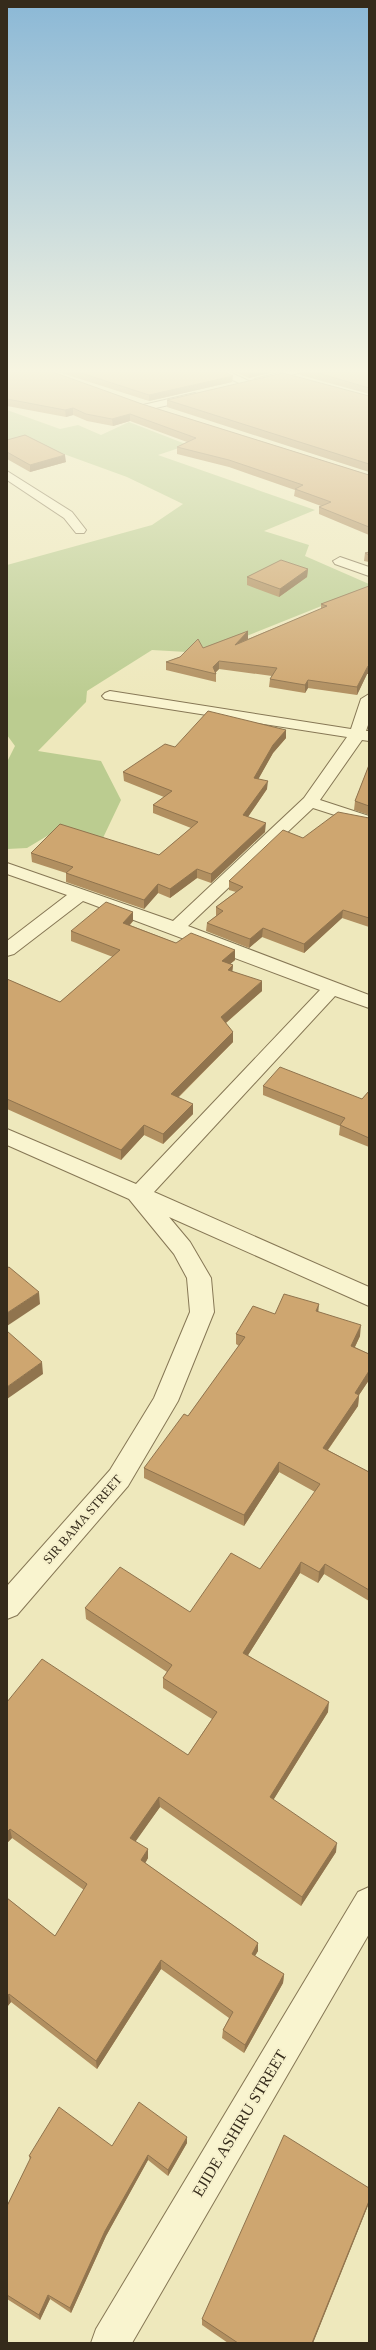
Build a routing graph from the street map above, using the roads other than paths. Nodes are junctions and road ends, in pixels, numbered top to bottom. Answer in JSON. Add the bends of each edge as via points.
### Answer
{"nodes":[{"id":1,"x":17,"y":481,"type":"edge"},
{"id":2,"x":21,"y":483,"type":"junction"},
{"id":3,"x":7,"y":486,"type":"edge"},
{"id":4,"x":80,"y":530,"type":"dead end"},
{"id":5,"x":340,"y":561,"type":"dead end"},
{"id":6,"x":369,"y":572,"type":"edge"},
{"id":7,"x":110,"y":696,"type":"dead end"},
{"id":8,"x":369,"y":699,"type":"edge"},
{"id":9,"x":363,"y":736,"type":"edge"},
{"id":10,"x":310,"y":802,"type":"junction"},
{"id":11,"x":369,"y":821,"type":"edge"},
{"id":12,"x":7,"y":868,"type":"edge"},
{"id":13,"x":79,"y":895,"type":"junction"},
{"id":14,"x":176,"y":928,"type":"junction"},
{"id":15,"x":7,"y":950,"type":"edge"},
{"id":16,"x":332,"y":988,"type":"junction"},
{"id":17,"x":369,"y":1002,"type":"edge"},
{"id":18,"x":7,"y":1136,"type":"edge"},
{"id":19,"x":138,"y":1196,"type":"junction"},
{"id":20,"x":369,"y":1297,"type":"edge"},
{"id":21,"x":7,"y":1606,"type":"edge"},
{"id":22,"x":369,"y":1903,"type":"edge"},
{"id":23,"x":110,"y":2343,"type":"edge"}],
"edges":[{"from":1,"to":2,"type":"street"},
{"from":2,"to":3,"type":"street"},
{"from":2,"to":4,"type":"street","via":[[68,514]]},
{"from":5,"to":6,"type":"street"},
{"from":7,"to":9,"type":"street"},
{"from":8,"to":9,"type":"street"},
{"from":9,"to":10,"type":"street"},
{"from":10,"to":11,"type":"street"},
{"from":10,"to":14,"type":"street"},
{"from":12,"to":13,"type":"street"},
{"from":13,"to":14,"type":"street"},
{"from":13,"to":15,"type":"street"},
{"from":14,"to":16,"type":"street"},
{"from":16,"to":17,"type":"street"},
{"from":16,"to":19,"type":"street"},
{"from":18,"to":19,"type":"street"},
{"from":19,"to":20,"type":"street"},
{"from":19,"to":21,"type":"street","name":"SIR BAMA STREET","via":[[182,1248],[199,1278],[202,1312],[165,1401],[119,1478]]},
{"from":22,"to":23,"type":"street","name":"EJIDE ASHIRU STREET"}]}
